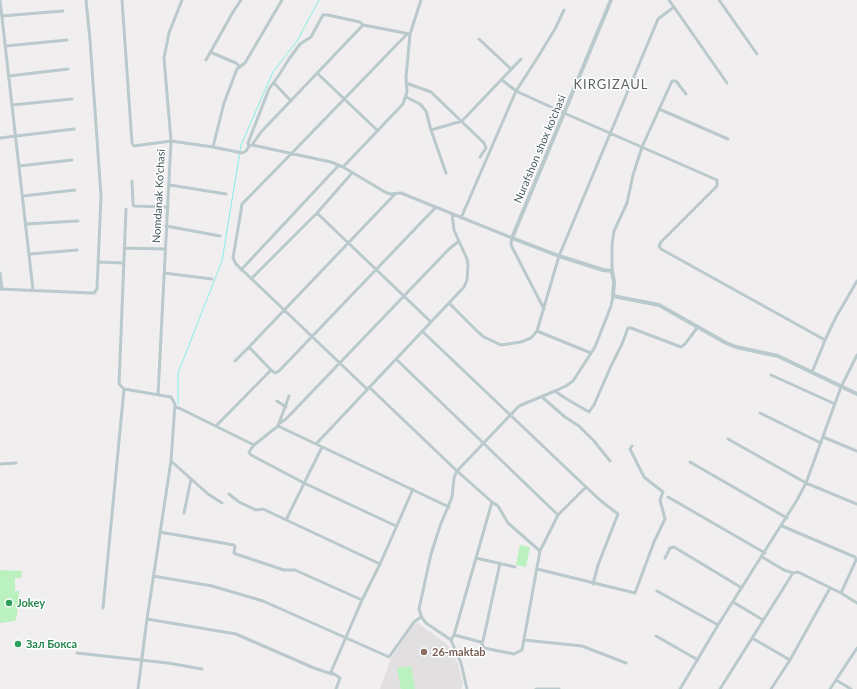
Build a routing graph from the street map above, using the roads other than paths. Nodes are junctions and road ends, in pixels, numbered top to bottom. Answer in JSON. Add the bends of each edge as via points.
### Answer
{"nodes":[{"id":1,"x":0,"y":0,"type":"edge"},
{"id":2,"x":86,"y":0,"type":"edge"},
{"id":3,"x":122,"y":0,"type":"edge"},
{"id":4,"x":182,"y":0,"type":"edge"},
{"id":5,"x":241,"y":0,"type":"edge"},
{"id":6,"x":282,"y":0,"type":"edge"},
{"id":7,"x":420,"y":0,"type":"edge"},
{"id":8,"x":611,"y":0,"type":"edge"},
{"id":9,"x":669,"y":0,"type":"edge"},
{"id":10,"x":719,"y":0,"type":"edge"},
{"id":11,"x":674,"y":7,"type":"junction"},
{"id":12,"x":564,"y":10,"type":"dead end"},
{"id":13,"x":63,"y":11,"type":"dead end"},
{"id":14,"x":2,"y":16,"type":"junction"},
{"id":15,"x":363,"y":25,"type":"junction"},
{"id":16,"x":408,"y":34,"type":"junction"},
{"id":17,"x":479,"y":39,"type":"dead end"},
{"id":18,"x":67,"y":40,"type":"dead end"},
{"id":19,"x":6,"y":46,"type":"junction"},
{"id":20,"x":210,"y":52,"type":"junction"},
{"id":21,"x":757,"y":54,"type":"dead end"},
{"id":22,"x":521,"y":59,"type":"dead end"},
{"id":23,"x":206,"y":60,"type":"dead end"},
{"id":24,"x":239,"y":66,"type":"junction"},
{"id":25,"x":68,"y":69,"type":"dead end"},
{"id":26,"x":511,"y":69,"type":"junction"},
{"id":27,"x":317,"y":73,"type":"junction"},
{"id":28,"x":9,"y":76,"type":"junction"},
{"id":29,"x":502,"y":80,"type":"junction"},
{"id":30,"x":274,"y":83,"type":"junction"},
{"id":31,"x":406,"y":83,"type":"junction"},
{"id":32,"x":727,"y":83,"type":"dead end"},
{"id":33,"x":516,"y":91,"type":"junction"},
{"id":34,"x":686,"y":94,"type":"dead end"},
{"id":35,"x":406,"y":97,"type":"junction"},
{"id":36,"x":72,"y":99,"type":"dead end"},
{"id":37,"x":344,"y":99,"type":"junction"},
{"id":38,"x":291,"y":101,"type":"junction"},
{"id":39,"x":12,"y":105,"type":"junction"},
{"id":40,"x":659,"y":109,"type":"junction"},
{"id":41,"x":564,"y":113,"type":"junction"},
{"id":42,"x":462,"y":121,"type":"junction"},
{"id":43,"x":74,"y":129,"type":"dead end"},
{"id":44,"x":431,"y":130,"type":"junction"},
{"id":45,"x":378,"y":131,"type":"junction"},
{"id":46,"x":611,"y":134,"type":"junction"},
{"id":47,"x":16,"y":136,"type":"junction"},
{"id":48,"x":0,"y":138,"type":"edge"},
{"id":49,"x":728,"y":139,"type":"dead end"},
{"id":50,"x":171,"y":141,"type":"junction"},
{"id":51,"x":250,"y":145,"type":"junction"},
{"id":52,"x":213,"y":147,"type":"junction"},
{"id":53,"x":642,"y":147,"type":"junction"},
{"id":54,"x":292,"y":153,"type":"junction"},
{"id":55,"x":480,"y":157,"type":"dead end"},
{"id":56,"x":72,"y":160,"type":"dead end"},
{"id":57,"x":19,"y":166,"type":"junction"},
{"id":58,"x":341,"y":166,"type":"junction"},
{"id":59,"x":352,"y":173,"type":"junction"},
{"id":60,"x":446,"y":173,"type":"dead end"},
{"id":61,"x":132,"y":182,"type":"dead end"},
{"id":62,"x":170,"y":185,"type":"junction"},
{"id":63,"x":75,"y":190,"type":"dead end"},
{"id":64,"x":226,"y":194,"type":"dead end"},
{"id":65,"x":395,"y":194,"type":"junction"},
{"id":66,"x":23,"y":196,"type":"junction"},
{"id":67,"x":436,"y":207,"type":"junction"},
{"id":68,"x":167,"y":208,"type":"junction"},
{"id":69,"x":126,"y":210,"type":"dead end"},
{"id":70,"x":317,"y":213,"type":"junction"},
{"id":71,"x":452,"y":214,"type":"junction"},
{"id":72,"x":461,"y":218,"type":"junction"},
{"id":73,"x":78,"y":221,"type":"dead end"},
{"id":74,"x":26,"y":224,"type":"junction"},
{"id":75,"x":166,"y":226,"type":"junction"},
{"id":76,"x":220,"y":236,"type":"dead end"},
{"id":77,"x":512,"y":238,"type":"junction"},
{"id":78,"x":459,"y":241,"type":"junction"},
{"id":79,"x":348,"y":243,"type":"junction"},
{"id":80,"x":124,"y":248,"type":"junction"},
{"id":81,"x":165,"y":249,"type":"junction"},
{"id":82,"x":77,"y":250,"type":"dead end"},
{"id":83,"x":30,"y":254,"type":"junction"},
{"id":84,"x":559,"y":256,"type":"junction"},
{"id":85,"x":99,"y":262,"type":"junction"},
{"id":86,"x":123,"y":263,"type":"junction"},
{"id":87,"x":241,"y":270,"type":"junction"},
{"id":88,"x":376,"y":270,"type":"junction"},
{"id":89,"x":612,"y":271,"type":"junction"},
{"id":90,"x":0,"y":273,"type":"edge"},
{"id":91,"x":164,"y":273,"type":"junction"},
{"id":92,"x":212,"y":279,"type":"dead end"},
{"id":93,"x":251,"y":279,"type":"junction"},
{"id":94,"x":857,"y":281,"type":"edge"},
{"id":95,"x":1,"y":289,"type":"edge"},
{"id":96,"x":33,"y":290,"type":"junction"},
{"id":97,"x":403,"y":296,"type":"junction"},
{"id":98,"x":613,"y":296,"type":"junction"},
{"id":99,"x":449,"y":303,"type":"junction"},
{"id":100,"x":544,"y":309,"type":"junction"},
{"id":101,"x":284,"y":310,"type":"junction"},
{"id":102,"x":431,"y":322,"type":"junction"},
{"id":103,"x":697,"y":328,"type":"junction"},
{"id":104,"x":537,"y":331,"type":"junction"},
{"id":105,"x":422,"y":332,"type":"junction"},
{"id":106,"x":312,"y":337,"type":"junction"},
{"id":107,"x":825,"y":340,"type":"junction"},
{"id":108,"x":248,"y":347,"type":"junction"},
{"id":109,"x":591,"y":353,"type":"junction"},
{"id":110,"x":857,"y":355,"type":"edge"},
{"id":111,"x":396,"y":358,"type":"junction"},
{"id":112,"x":235,"y":361,"type":"dead end"},
{"id":113,"x":340,"y":363,"type":"junction"},
{"id":114,"x":271,"y":370,"type":"junction"},
{"id":115,"x":812,"y":372,"type":"junction"},
{"id":116,"x":771,"y":375,"type":"dead end"},
{"id":117,"x":841,"y":387,"type":"junction"},
{"id":118,"x":368,"y":388,"type":"junction"},
{"id":119,"x":124,"y":389,"type":"junction"},
{"id":120,"x":555,"y":391,"type":"junction"},
{"id":121,"x":857,"y":394,"type":"edge"},
{"id":122,"x":158,"y":395,"type":"junction"},
{"id":123,"x":289,"y":396,"type":"dead end"},
{"id":124,"x":542,"y":397,"type":"junction"},
{"id":125,"x":277,"y":401,"type":"dead end"},
{"id":126,"x":835,"y":404,"type":"junction"},
{"id":127,"x":175,"y":407,"type":"junction"},
{"id":128,"x":286,"y":407,"type":"junction"},
{"id":129,"x":760,"y":413,"type":"dead end"},
{"id":130,"x":511,"y":416,"type":"junction"},
{"id":131,"x":279,"y":425,"type":"junction"},
{"id":132,"x":216,"y":426,"type":"junction"},
{"id":133,"x":823,"y":437,"type":"junction"},
{"id":134,"x":728,"y":439,"type":"dead end"},
{"id":135,"x":484,"y":443,"type":"junction"},
{"id":136,"x":821,"y":443,"type":"junction"},
{"id":137,"x":316,"y":444,"type":"junction"},
{"id":138,"x":254,"y":445,"type":"junction"},
{"id":139,"x":632,"y":446,"type":"dead end"},
{"id":140,"x":322,"y":447,"type":"junction"},
{"id":141,"x":857,"y":451,"type":"edge"},
{"id":142,"x":171,"y":461,"type":"junction"},
{"id":143,"x":610,"y":461,"type":"dead end"},
{"id":144,"x":690,"y":462,"type":"dead end"},
{"id":145,"x":16,"y":463,"type":"dead end"},
{"id":146,"x":0,"y":464,"type":"edge"},
{"id":147,"x":457,"y":471,"type":"junction"},
{"id":148,"x":191,"y":479,"type":"junction"},
{"id":149,"x":304,"y":483,"type":"junction"},
{"id":150,"x":806,"y":483,"type":"junction"},
{"id":151,"x":586,"y":487,"type":"junction"},
{"id":152,"x":413,"y":489,"type":"junction"},
{"id":153,"x":229,"y":494,"type":"dead end"},
{"id":154,"x":668,"y":497,"type":"dead end"},
{"id":155,"x":492,"y":502,"type":"junction"},
{"id":156,"x":222,"y":503,"type":"dead end"},
{"id":157,"x":857,"y":504,"type":"edge"},
{"id":158,"x":449,"y":507,"type":"junction"},
{"id":159,"x":184,"y":513,"type":"dead end"},
{"id":160,"x":558,"y":515,"type":"junction"},
{"id":161,"x":787,"y":518,"type":"junction"},
{"id":162,"x":286,"y":520,"type":"junction"},
{"id":163,"x":396,"y":526,"type":"junction"},
{"id":164,"x":782,"y":526,"type":"junction"},
{"id":165,"x":160,"y":532,"type":"junction"},
{"id":166,"x":540,"y":551,"type":"junction"},
{"id":167,"x":765,"y":553,"type":"junction"},
{"id":168,"x":762,"y":557,"type":"junction"},
{"id":169,"x":476,"y":558,"type":"junction"},
{"id":170,"x":665,"y":558,"type":"dead end"},
{"id":171,"x":500,"y":563,"type":"junction"},
{"id":172,"x":380,"y":564,"type":"junction"},
{"id":173,"x":515,"y":567,"type":"dead end"},
{"id":174,"x":537,"y":569,"type":"junction"},
{"id":175,"x":793,"y":573,"type":"junction"},
{"id":176,"x":153,"y":576,"type":"junction"},
{"id":177,"x":593,"y":583,"type":"junction"},
{"id":178,"x":742,"y":588,"type":"junction"},
{"id":179,"x":830,"y":588,"type":"junction"},
{"id":180,"x":657,"y":591,"type":"dead end"},
{"id":181,"x":841,"y":592,"type":"junction"},
{"id":182,"x":362,"y":600,"type":"junction"},
{"id":183,"x":733,"y":602,"type":"junction"},
{"id":184,"x":857,"y":603,"type":"edge"},
{"id":185,"x":104,"y":608,"type":"dead end"},
{"id":186,"x":421,"y":617,"type":"junction"},
{"id":187,"x":147,"y":619,"type":"junction"},
{"id":188,"x":764,"y":620,"type":"junction"},
{"id":189,"x":718,"y":625,"type":"junction"},
{"id":190,"x":454,"y":635,"type":"junction"},
{"id":191,"x":656,"y":636,"type":"dead end"},
{"id":192,"x":346,"y":638,"type":"junction"},
{"id":193,"x":752,"y":638,"type":"junction"},
{"id":194,"x":451,"y":640,"type":"junction"},
{"id":195,"x":524,"y":640,"type":"junction"},
{"id":196,"x":481,"y":642,"type":"junction"},
{"id":197,"x":857,"y":648,"type":"edge"},
{"id":198,"x":77,"y":653,"type":"dead end"},
{"id":199,"x":142,"y":659,"type":"junction"},
{"id":200,"x":698,"y":660,"type":"junction"},
{"id":201,"x":790,"y":660,"type":"junction"},
{"id":202,"x":626,"y":663,"type":"dead end"},
{"id":203,"x":202,"y":669,"type":"dead end"},
{"id":204,"x":335,"y":675,"type":"junction"},
{"id":205,"x":836,"y":680,"type":"junction"},
{"id":206,"x":138,"y":689,"type":"edge"},
{"id":207,"x":336,"y":689,"type":"edge"},
{"id":208,"x":467,"y":689,"type":"edge"},
{"id":209,"x":536,"y":689,"type":"edge"},
{"id":210,"x":559,"y":689,"type":"edge"},
{"id":211,"x":680,"y":689,"type":"edge"},
{"id":212,"x":720,"y":689,"type":"edge"},
{"id":213,"x":771,"y":689,"type":"edge"},
{"id":214,"x":830,"y":689,"type":"edge"},
{"id":215,"x":851,"y":689,"type":"edge"}],
"edges":[{"from":1,"to":14,"type":"street"},
{"from":2,"to":85,"type":"street","via":[[101,196]]},
{"from":3,"to":50,"type":"street","via":[[132,143],[136,146]]},
{"from":4,"to":50,"type":"street","name":"Nomdanak Ko'chasi","via":[[169,32],[164,58]]},
{"from":5,"to":20,"type":"street"},
{"from":6,"to":24,"type":"street","via":[[245,63]]},
{"from":7,"to":16,"type":"street"},
{"from":8,"to":41,"type":"street","name":"Nurafshon shox ko'chasi"},
{"from":9,"to":11,"type":"street"},
{"from":10,"to":21,"type":"street"},
{"from":11,"to":32,"type":"street"},
{"from":11,"to":46,"type":"street","via":[[658,18]]},
{"from":12,"to":33,"type":"street"},
{"from":13,"to":14,"type":"street"},
{"from":14,"to":19,"type":"street"},
{"from":15,"to":16,"type":"street"},
{"from":15,"to":27,"type":"street"},
{"from":15,"to":30,"type":"street","via":[[360,22],[323,15],[311,37],[300,44]]},
{"from":16,"to":31,"type":"street"},
{"from":16,"to":37,"type":"street"},
{"from":17,"to":26,"type":"street"},
{"from":18,"to":19,"type":"street"},
{"from":19,"to":28,"type":"street"},
{"from":20,"to":23,"type":"street"},
{"from":20,"to":24,"type":"street"},
{"from":22,"to":26,"type":"street"},
{"from":24,"to":52,"type":"street","via":[[224,103]]},
{"from":25,"to":28,"type":"street"},
{"from":26,"to":29,"type":"street"},
{"from":27,"to":37,"type":"street"},
{"from":27,"to":38,"type":"street"},
{"from":28,"to":39,"type":"street"},
{"from":29,"to":33,"type":"street"},
{"from":29,"to":42,"type":"street"},
{"from":30,"to":38,"type":"street"},
{"from":30,"to":51,"type":"street","via":[[269,89],[248,143]]},
{"from":31,"to":35,"type":"street"},
{"from":31,"to":42,"type":"street","via":[[431,92]]},
{"from":33,"to":41,"type":"street"},
{"from":33,"to":72,"type":"street"},
{"from":34,"to":40,"type":"street","via":[[673,80]]},
{"from":35,"to":44,"type":"street","via":[[420,104],[426,111]]},
{"from":35,"to":45,"type":"street","via":[[403,104]]},
{"from":36,"to":39,"type":"street"},
{"from":37,"to":45,"type":"street"},
{"from":37,"to":54,"type":"street"},
{"from":38,"to":51,"type":"street"},
{"from":39,"to":47,"type":"street"},
{"from":40,"to":49,"type":"street"},
{"from":40,"to":53,"type":"street"},
{"from":41,"to":46,"type":"street"},
{"from":41,"to":77,"type":"street","name":"Nurafshon shox ko'chasi"},
{"from":42,"to":44,"type":"street"},
{"from":42,"to":55,"type":"street","via":[[484,143],[486,148]]},
{"from":43,"to":47,"type":"street"},
{"from":44,"to":60,"type":"street"},
{"from":45,"to":58,"type":"street"},
{"from":46,"to":53,"type":"street"},
{"from":46,"to":84,"type":"street"},
{"from":47,"to":48,"type":"street"},
{"from":47,"to":57,"type":"street"},
{"from":50,"to":52,"type":"street"},
{"from":50,"to":62,"type":"street","name":"Nomdanak Ko'chasi"},
{"from":51,"to":52,"type":"street","via":[[244,152]]},
{"from":51,"to":54,"type":"street"},
{"from":53,"to":89,"type":"street","via":[[632,175],[627,204],[614,232]]},
{"from":53,"to":107,"type":"street","via":[[718,181],[717,186],[661,242],[661,249]]},
{"from":54,"to":58,"type":"street"},
{"from":54,"to":87,"type":"street","via":[[242,204],[233,258]]},
{"from":56,"to":57,"type":"street"},
{"from":57,"to":66,"type":"street"},
{"from":58,"to":59,"type":"street"},
{"from":58,"to":87,"type":"street"},
{"from":59,"to":65,"type":"street","via":[[385,192]]},
{"from":59,"to":70,"type":"street"},
{"from":61,"to":68,"type":"street","via":[[134,206]]},
{"from":62,"to":64,"type":"street"},
{"from":62,"to":68,"type":"street","name":"Nomdanak Ko'chasi"},
{"from":63,"to":66,"type":"street"},
{"from":65,"to":67,"type":"street","via":[[401,193]]},
{"from":65,"to":79,"type":"street"},
{"from":66,"to":74,"type":"street"},
{"from":67,"to":71,"type":"street"},
{"from":67,"to":88,"type":"street"},
{"from":68,"to":75,"type":"street","name":"Nomdanak Ko'chasi"},
{"from":69,"to":80,"type":"street"},
{"from":70,"to":79,"type":"street"},
{"from":70,"to":93,"type":"street"},
{"from":71,"to":72,"type":"street"},
{"from":71,"to":78,"type":"street","via":[[454,230]]},
{"from":72,"to":77,"type":"street"},
{"from":73,"to":74,"type":"street"},
{"from":74,"to":83,"type":"street"},
{"from":75,"to":76,"type":"street"},
{"from":75,"to":81,"type":"street","name":"Nomdanak Ko'chasi"},
{"from":77,"to":84,"type":"street"},
{"from":77,"to":100,"type":"street","via":[[512,247]]},
{"from":78,"to":97,"type":"street"},
{"from":78,"to":99,"type":"street","via":[[467,259],[466,280],[464,287]]},
{"from":79,"to":88,"type":"street"},
{"from":79,"to":101,"type":"street"},
{"from":80,"to":81,"type":"street"},
{"from":80,"to":86,"type":"street"},
{"from":81,"to":91,"type":"street","name":"Nomdanak Ko'chasi"},
{"from":82,"to":83,"type":"street"},
{"from":83,"to":96,"type":"street"},
{"from":84,"to":89,"type":"street"},
{"from":84,"to":100,"type":"street"},
{"from":85,"to":86,"type":"street"},
{"from":85,"to":96,"type":"street","via":[[98,287],[94,293]]},
{"from":86,"to":119,"type":"street","via":[[119,381]]},
{"from":87,"to":93,"type":"street"},
{"from":88,"to":97,"type":"street"},
{"from":88,"to":106,"type":"street"},
{"from":89,"to":98,"type":"street"},
{"from":90,"to":95,"type":"street"},
{"from":91,"to":92,"type":"street"},
{"from":91,"to":122,"type":"street","name":"Nomdanak Ko'chasi"},
{"from":93,"to":101,"type":"street"},
{"from":94,"to":107,"type":"street"},
{"from":95,"to":96,"type":"street"},
{"from":97,"to":102,"type":"street"},
{"from":97,"to":113,"type":"street"},
{"from":98,"to":103,"type":"street","via":[[659,305]]},
{"from":98,"to":109,"type":"street"},
{"from":99,"to":102,"type":"street"},
{"from":99,"to":104,"type":"street","via":[[484,337],[501,345],[521,342],[531,338]]},
{"from":100,"to":104,"type":"street"},
{"from":101,"to":106,"type":"street"},
{"from":101,"to":108,"type":"street"},
{"from":102,"to":105,"type":"street"},
{"from":103,"to":115,"type":"street","via":[[736,347],[778,356]]},
{"from":103,"to":120,"type":"street","via":[[681,347],[628,328],[594,405],[588,412]]},
{"from":104,"to":109,"type":"street"},
{"from":105,"to":111,"type":"street"},
{"from":105,"to":130,"type":"street"},
{"from":106,"to":113,"type":"street"},
{"from":106,"to":114,"type":"street","via":[[277,373]]},
{"from":107,"to":115,"type":"street"},
{"from":108,"to":112,"type":"street"},
{"from":108,"to":114,"type":"street"},
{"from":109,"to":120,"type":"street","via":[[572,381]]},
{"from":110,"to":117,"type":"street"},
{"from":111,"to":118,"type":"street"},
{"from":111,"to":135,"type":"street"},
{"from":113,"to":118,"type":"street"},
{"from":113,"to":131,"type":"street"},
{"from":114,"to":132,"type":"street"},
{"from":115,"to":117,"type":"street"},
{"from":116,"to":126,"type":"street"},
{"from":117,"to":121,"type":"street"},
{"from":117,"to":126,"type":"street"},
{"from":118,"to":137,"type":"street"},
{"from":118,"to":147,"type":"street"},
{"from":119,"to":122,"type":"street"},
{"from":119,"to":185,"type":"street"},
{"from":120,"to":124,"type":"street"},
{"from":122,"to":127,"type":"street","via":[[171,397]]},
{"from":123,"to":128,"type":"street"},
{"from":124,"to":130,"type":"street","via":[[522,404]]},
{"from":124,"to":143,"type":"street","via":[[594,441]]},
{"from":125,"to":128,"type":"street"},
{"from":126,"to":133,"type":"street"},
{"from":127,"to":132,"type":"street"},
{"from":127,"to":142,"type":"street"},
{"from":128,"to":131,"type":"street"},
{"from":129,"to":136,"type":"street"},
{"from":130,"to":135,"type":"street"},
{"from":130,"to":151,"type":"street"},
{"from":131,"to":137,"type":"street"},
{"from":131,"to":138,"type":"street"},
{"from":132,"to":138,"type":"street"},
{"from":133,"to":136,"type":"street"},
{"from":133,"to":141,"type":"street"},
{"from":134,"to":150,"type":"street"},
{"from":135,"to":147,"type":"street"},
{"from":135,"to":160,"type":"street"},
{"from":136,"to":150,"type":"street"},
{"from":137,"to":140,"type":"street"},
{"from":138,"to":149,"type":"street","via":[[249,452],[251,455]]},
{"from":139,"to":177,"type":"street","via":[[630,449],[644,477],[663,492],[660,500],[665,519],[635,593]]},
{"from":140,"to":149,"type":"street"},
{"from":140,"to":152,"type":"street"},
{"from":142,"to":148,"type":"street"},
{"from":142,"to":165,"type":"street"},
{"from":144,"to":161,"type":"street"},
{"from":145,"to":146,"type":"street"},
{"from":147,"to":155,"type":"street"},
{"from":147,"to":158,"type":"street"},
{"from":148,"to":156,"type":"street"},
{"from":148,"to":159,"type":"street"},
{"from":149,"to":162,"type":"street"},
{"from":149,"to":163,"type":"street"},
{"from":150,"to":157,"type":"street"},
{"from":150,"to":161,"type":"street"},
{"from":151,"to":160,"type":"street"},
{"from":151,"to":177,"type":"street","via":[[618,514]]},
{"from":152,"to":158,"type":"street"},
{"from":152,"to":163,"type":"street"},
{"from":153,"to":162,"type":"street","via":[[256,510],[262,509]]},
{"from":154,"to":167,"type":"street"},
{"from":155,"to":166,"type":"street","via":[[501,509],[508,523]]},
{"from":155,"to":169,"type":"street"},
{"from":158,"to":186,"type":"street","via":[[440,526],[432,554],[419,609]]},
{"from":160,"to":166,"type":"street"},
{"from":161,"to":164,"type":"street"},
{"from":162,"to":172,"type":"street"},
{"from":163,"to":172,"type":"street"},
{"from":164,"to":167,"type":"street"},
{"from":164,"to":181,"type":"street","via":[[855,558]]},
{"from":165,"to":176,"type":"street"},
{"from":165,"to":182,"type":"street","via":[[234,545],[236,554],[284,570],[295,570]]},
{"from":166,"to":174,"type":"street"},
{"from":167,"to":168,"type":"street"},
{"from":168,"to":175,"type":"street"},
{"from":168,"to":178,"type":"street"},
{"from":169,"to":171,"type":"street"},
{"from":169,"to":190,"type":"street"},
{"from":170,"to":178,"type":"street","via":[[672,547]]},
{"from":171,"to":173,"type":"street"},
{"from":171,"to":196,"type":"street","via":[[484,639]]},
{"from":172,"to":182,"type":"street"},
{"from":174,"to":177,"type":"street"},
{"from":174,"to":195,"type":"street"},
{"from":175,"to":179,"type":"street","via":[[798,572]]},
{"from":175,"to":188,"type":"street"},
{"from":176,"to":187,"type":"street"},
{"from":176,"to":192,"type":"street","via":[[212,586],[263,601]]},
{"from":178,"to":183,"type":"street"},
{"from":179,"to":181,"type":"street"},
{"from":179,"to":201,"type":"street"},
{"from":180,"to":189,"type":"street"},
{"from":181,"to":184,"type":"street"},
{"from":182,"to":192,"type":"street"},
{"from":183,"to":188,"type":"street"},
{"from":183,"to":189,"type":"street"},
{"from":186,"to":192,"type":"street","via":[[414,622],[389,658]]},
{"from":186,"to":194,"type":"street"},
{"from":187,"to":199,"type":"street"},
{"from":187,"to":204,"type":"street","via":[[236,634]]},
{"from":188,"to":193,"type":"street"},
{"from":189,"to":200,"type":"street"},
{"from":190,"to":194,"type":"street"},
{"from":190,"to":196,"type":"street"},
{"from":191,"to":200,"type":"street"},
{"from":192,"to":204,"type":"street","via":[[332,672]]},
{"from":193,"to":201,"type":"street"},
{"from":193,"to":212,"type":"street"},
{"from":194,"to":208,"type":"street","via":[[461,663]]},
{"from":195,"to":196,"type":"street","via":[[522,650],[514,654],[484,648]]},
{"from":195,"to":202,"type":"street","via":[[582,646]]},
{"from":197,"to":205,"type":"street"},
{"from":198,"to":199,"type":"street"},
{"from":199,"to":203,"type":"street"},
{"from":199,"to":206,"type":"street"},
{"from":200,"to":211,"type":"street"},
{"from":201,"to":213,"type":"street"},
{"from":204,"to":207,"type":"street","via":[[340,678]]},
{"from":205,"to":214,"type":"street"},
{"from":205,"to":215,"type":"street"},
{"from":209,"to":210,"type":"street"}]}
